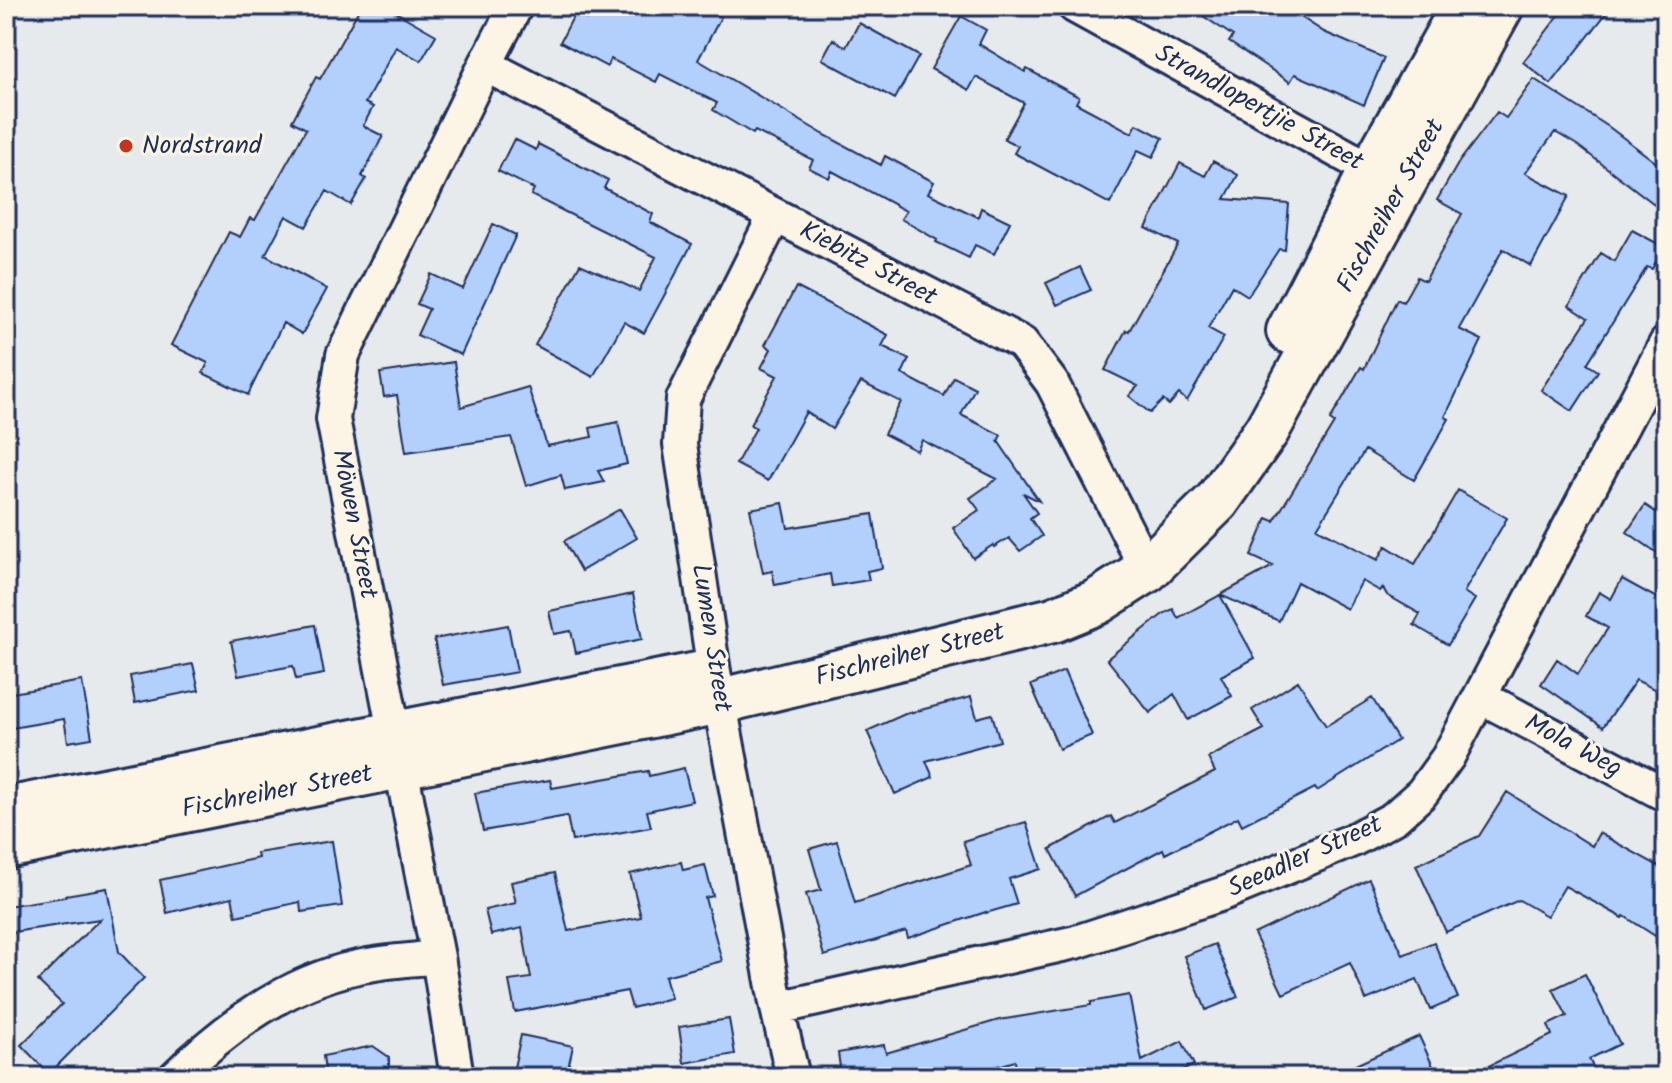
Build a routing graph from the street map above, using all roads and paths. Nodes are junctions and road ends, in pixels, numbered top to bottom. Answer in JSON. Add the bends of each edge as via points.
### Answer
{"nodes":[{"id":1,"x":516,"y":6,"type":"edge"},
{"id":2,"x":1074,"y":6,"type":"edge"},
{"id":3,"x":1464,"y":6,"type":"edge"},
{"id":4,"x":1501,"y":6,"type":"edge"},
{"id":5,"x":485,"y":65,"type":"junction"},
{"id":6,"x":1387,"y":178,"type":"junction"},
{"id":7,"x":775,"y":215,"type":"junction"},
{"id":8,"x":1666,"y":343,"type":"edge"},
{"id":9,"x":1140,"y":558,"type":"junction"},
{"id":10,"x":718,"y":687,"type":"junction"},
{"id":11,"x":1481,"y":697,"type":"junction"},
{"id":12,"x":399,"y":751,"type":"junction"},
{"id":13,"x":1666,"y":795,"type":"edge"},
{"id":14,"x":6,"y":810,"type":"edge"},
{"id":15,"x":6,"y":846,"type":"edge"},
{"id":16,"x":438,"y":957,"type":"junction"},
{"id":17,"x":777,"y":1008,"type":"junction"},
{"id":18,"x":175,"y":1077,"type":"edge"},
{"id":19,"x":457,"y":1077,"type":"edge"},
{"id":20,"x":793,"y":1077,"type":"edge"}],
"edges":[{"from":1,"to":5,"type":"street","name":"Möwen Street"},
{"from":2,"to":6,"type":"street","name":"Strandlopertjie Street"},
{"from":3,"to":6,"type":"street","name":"Fischreiher Street"},
{"from":4,"to":6,"type":"street","name":"Fischreiher Street"},
{"from":5,"to":7,"type":"street","name":"Kiebitz Street"},
{"from":5,"to":12,"type":"street","name":"Möwen Street","via":[[343,355],[337,387],[333,419]]},
{"from":6,"to":9,"type":"street","name":"Fischreiher Street","via":[[1257,393]]},
{"from":7,"to":9,"type":"street","name":"Kiebitz Street","via":[[1022,343],[1052,383]]},
{"from":7,"to":10,"type":"street","name":"Lumen Street","via":[[683,399],[680,444]]},
{"from":8,"to":11,"type":"street","name":"Seeadler Street"},
{"from":9,"to":10,"type":"street","name":"Fischreiher Street","via":[[1041,597]]},
{"from":10,"to":12,"type":"street","name":"Fischreiher Street"},
{"from":10,"to":17,"type":"street","name":"Lumen Street"},
{"from":11,"to":13,"type":"street","name":"Mola Weg"},
{"from":11,"to":17,"type":"street","name":"Seeadler Street","via":[[1422,793],[1394,818],[1353,840],[1225,893],[1076,942]]},
{"from":12,"to":14,"type":"street","name":"Fischreiher Street"},
{"from":12,"to":15,"type":"street","name":"Fischreiher Street"},
{"from":12,"to":16,"type":"street","name":"Möwen Street"},
{"from":16,"to":18,"type":"street","via":[[358,967],[306,983],[252,1012]]},
{"from":16,"to":19,"type":"street","name":"Möwen Street"},
{"from":17,"to":20,"type":"street","name":"Lumen Street"}]}
